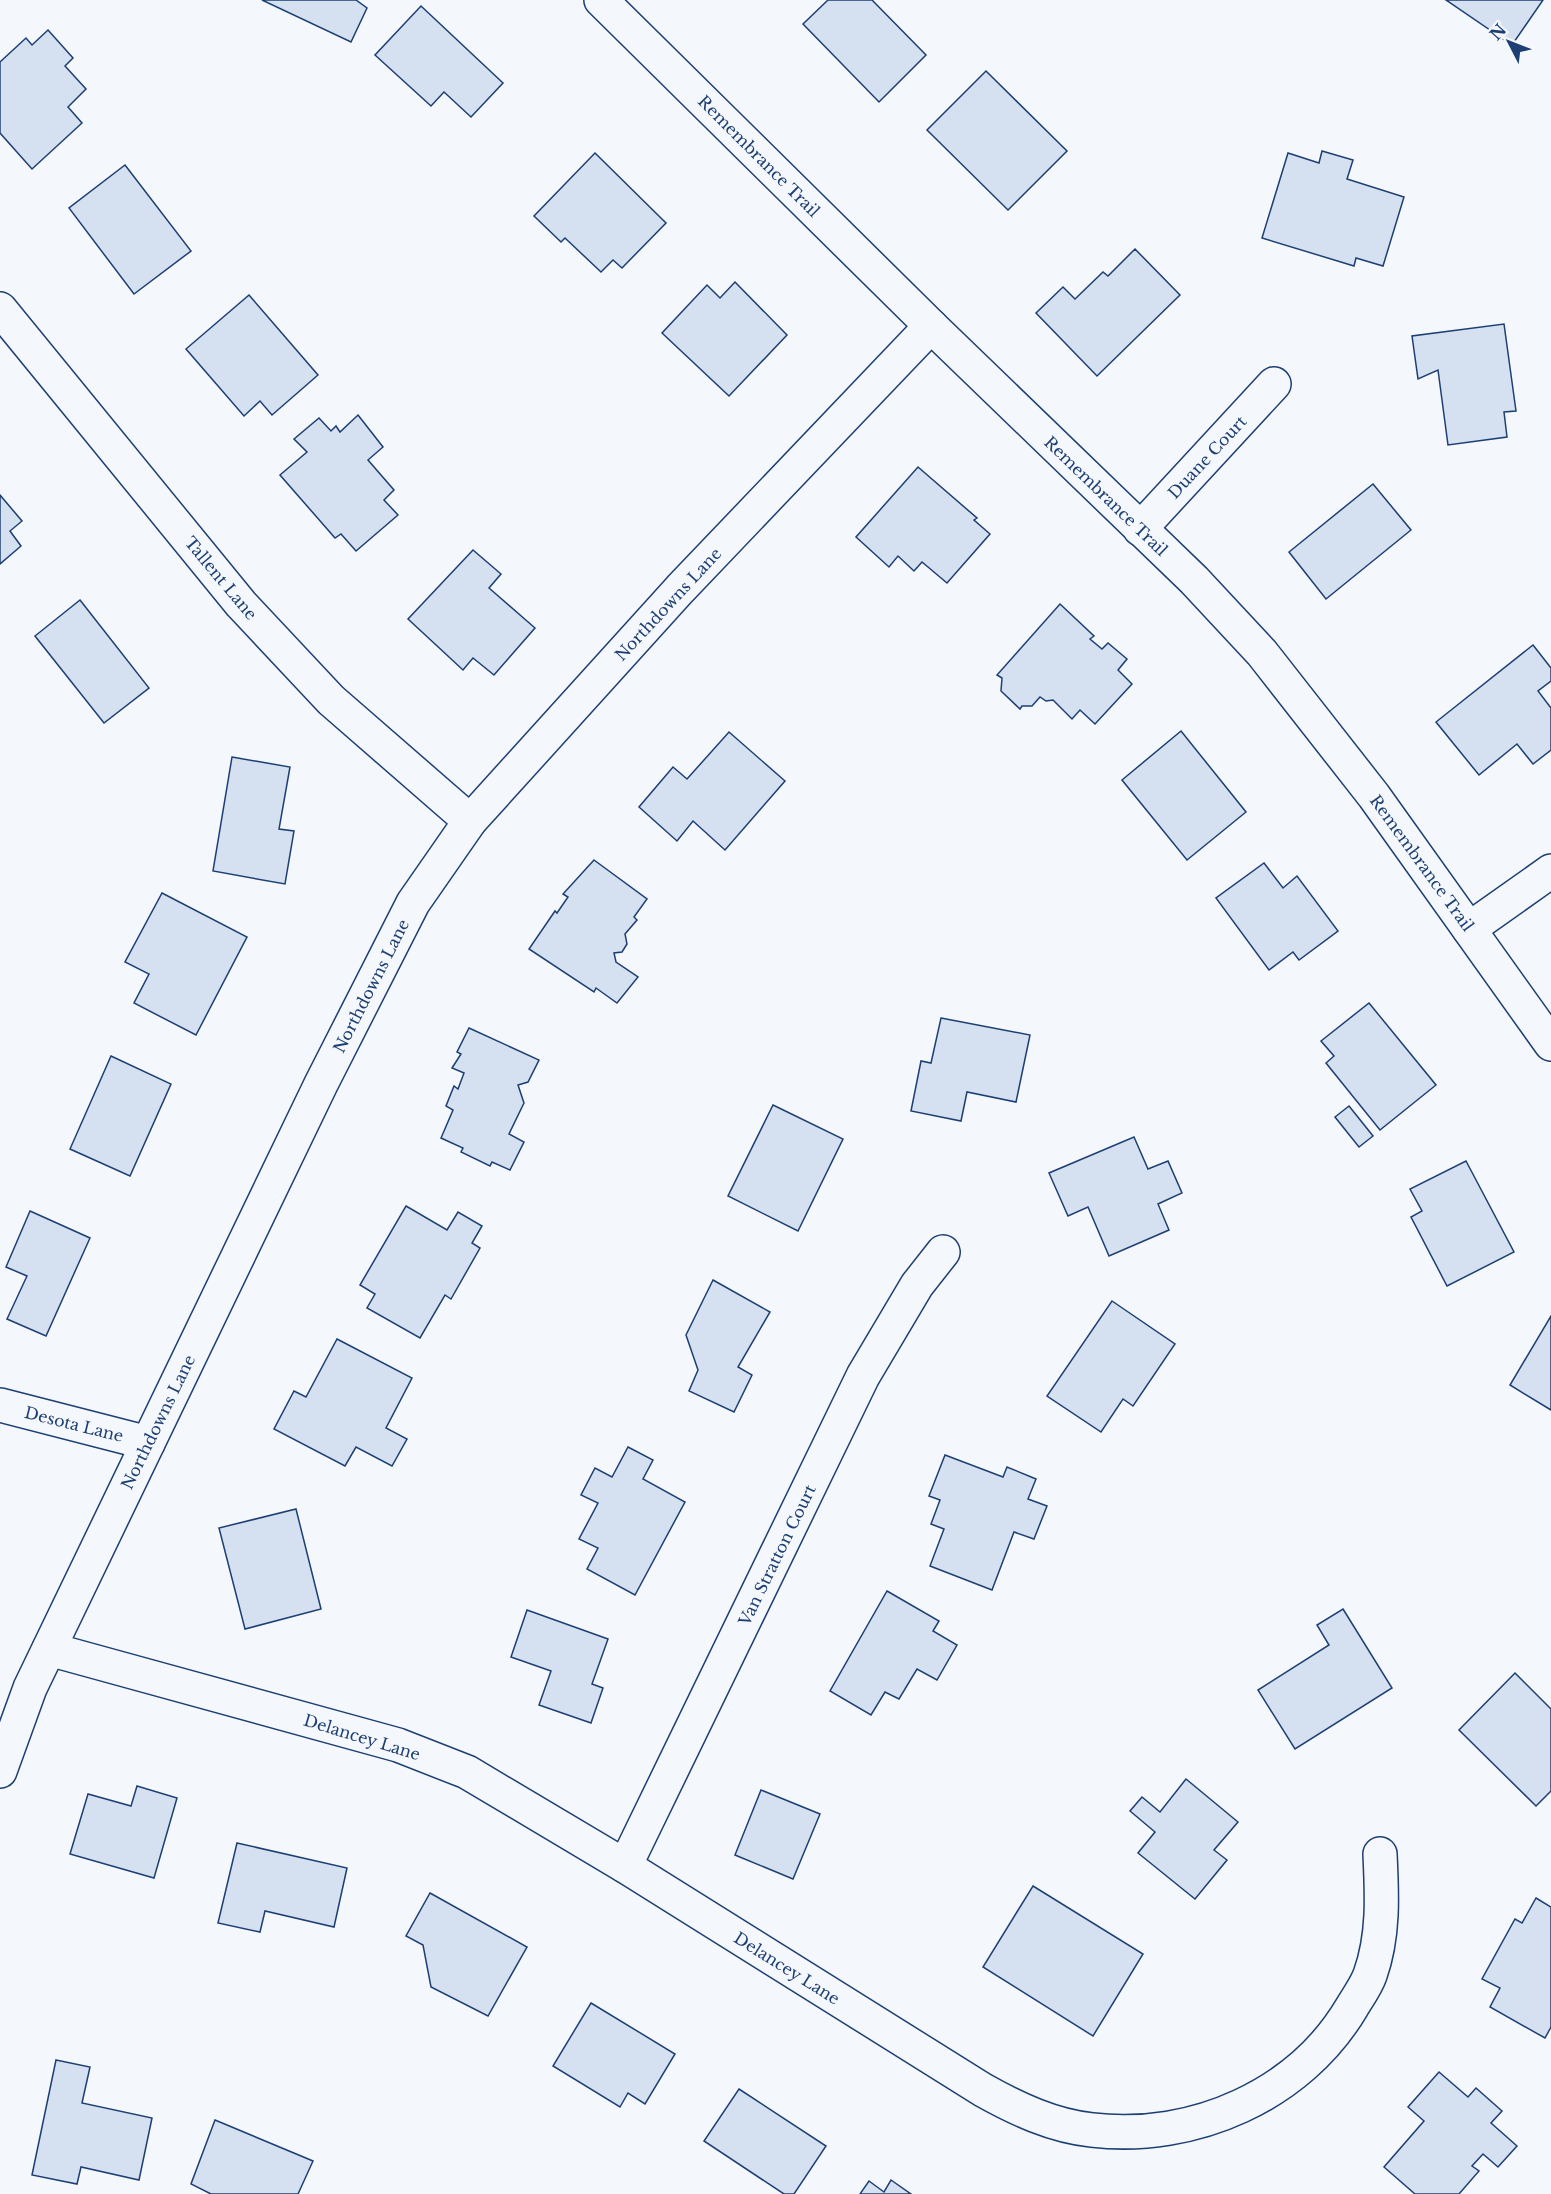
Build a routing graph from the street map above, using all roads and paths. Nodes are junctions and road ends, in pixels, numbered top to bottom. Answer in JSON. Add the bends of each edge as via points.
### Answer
{"nodes":[{"id":1,"x":601,"y":0,"type":"edge"},
{"id":2,"x":0,"y":309,"type":"edge"},
{"id":3,"x":931,"y":326,"type":"junction"},
{"id":4,"x":1274,"y":384,"type":"dead end"},
{"id":5,"x":1140,"y":530,"type":"junction"},
{"id":6,"x":470,"y":821,"type":"junction"},
{"id":7,"x":1551,"y":872,"type":"edge"},
{"id":8,"x":1469,"y":929,"type":"junction"},
{"id":9,"x":1551,"y":1044,"type":"edge"},
{"id":10,"x":943,"y":1252,"type":"dead end"},
{"id":11,"x":0,"y":1405,"type":"edge"},
{"id":12,"x":148,"y":1443,"type":"junction"},
{"id":13,"x":49,"y":1649,"type":"junction"},
{"id":14,"x":0,"y":1771,"type":"edge"},
{"id":15,"x":1380,"y":1854,"type":"dead end"},
{"id":16,"x":625,"y":1866,"type":"junction"}],
"edges":[{"from":1,"to":3,"type":"street","name":"Remembrance Trail"},
{"from":2,"to":6,"type":"street","name":"Tallent Lane","via":[[241,604],[331,700]]},
{"from":3,"to":5,"type":"street","name":"Remembrance Trail"},
{"from":3,"to":6,"type":"street","name":"Northdowns Lane","via":[[680,589]]},
{"from":4,"to":5,"type":"street","name":"Duane Court"},
{"from":5,"to":8,"type":"street","name":"Remembrance Trail","via":[[1194,580],[1262,653],[1374,796]]},
{"from":6,"to":12,"type":"street","name":"Northdowns Lane","via":[[413,903]]},
{"from":7,"to":8,"type":"street"},
{"from":8,"to":9,"type":"street","name":"Remembrance Trail"},
{"from":10,"to":16,"type":"street","name":"Van Stratton Court","via":[[917,1284],[863,1376]]},
{"from":11,"to":12,"type":"street","name":"Desota Lane"},
{"from":12,"to":13,"type":"street","name":"Northdowns Lane"},
{"from":13,"to":14,"type":"street","name":"Northdowns Lane","via":[[11,1735]]},
{"from":13,"to":16,"type":"street","name":"Delancey Lane","via":[[398,1745],[467,1772]]},
{"from":15,"to":16,"type":"street","name":"Delancey Lane","via":[[1380,1939],[1369,1977],[1338,2031],[1271,2091],[1235,2109],[1188,2125],[1135,2132],[1091,2130],[1020,2111]]}]}
